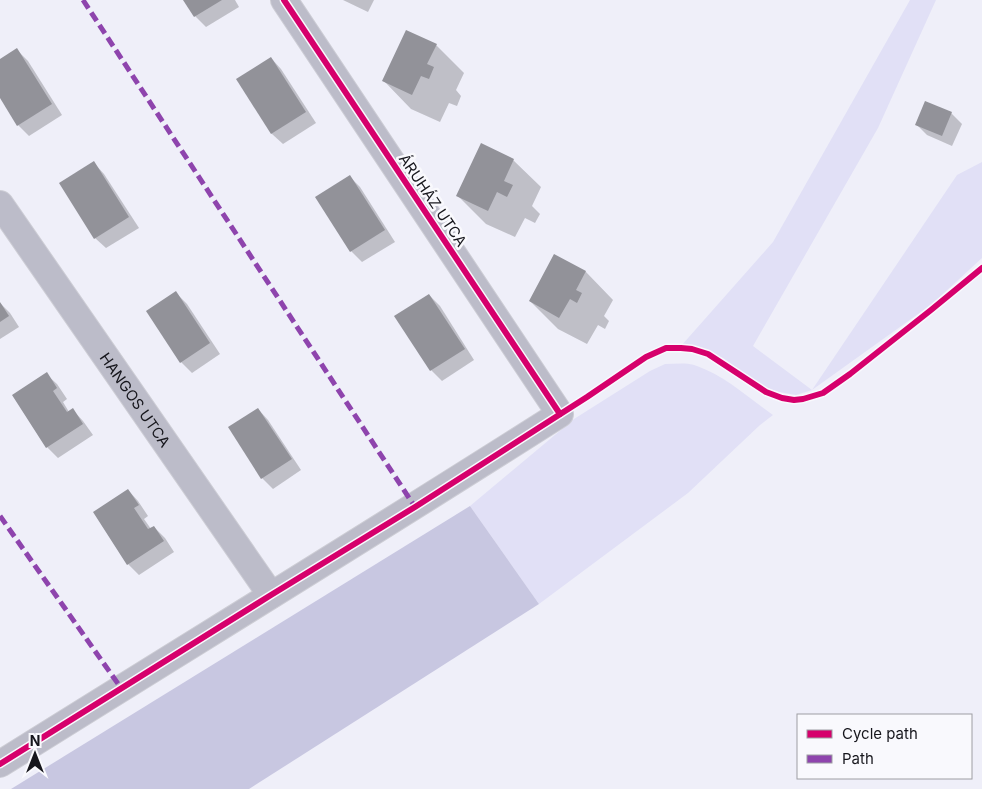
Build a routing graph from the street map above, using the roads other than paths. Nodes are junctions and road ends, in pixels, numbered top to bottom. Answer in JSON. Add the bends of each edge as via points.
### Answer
{"nodes":[{"id":1,"x":284,"y":0,"type":"edge"},
{"id":2,"x":0,"y":204,"type":"edge"},
{"id":3,"x":271,"y":595,"type":"junction"},
{"id":4,"x":0,"y":764,"type":"edge"}],
"edges":[{"from":1,"to":3,"type":"street","name":"ÁRUHÁZ UTCA","via":[[560,414]]},
{"from":2,"to":3,"type":"street","name":"HANGOS UTCA"},
{"from":3,"to":4,"type":"street"}]}
